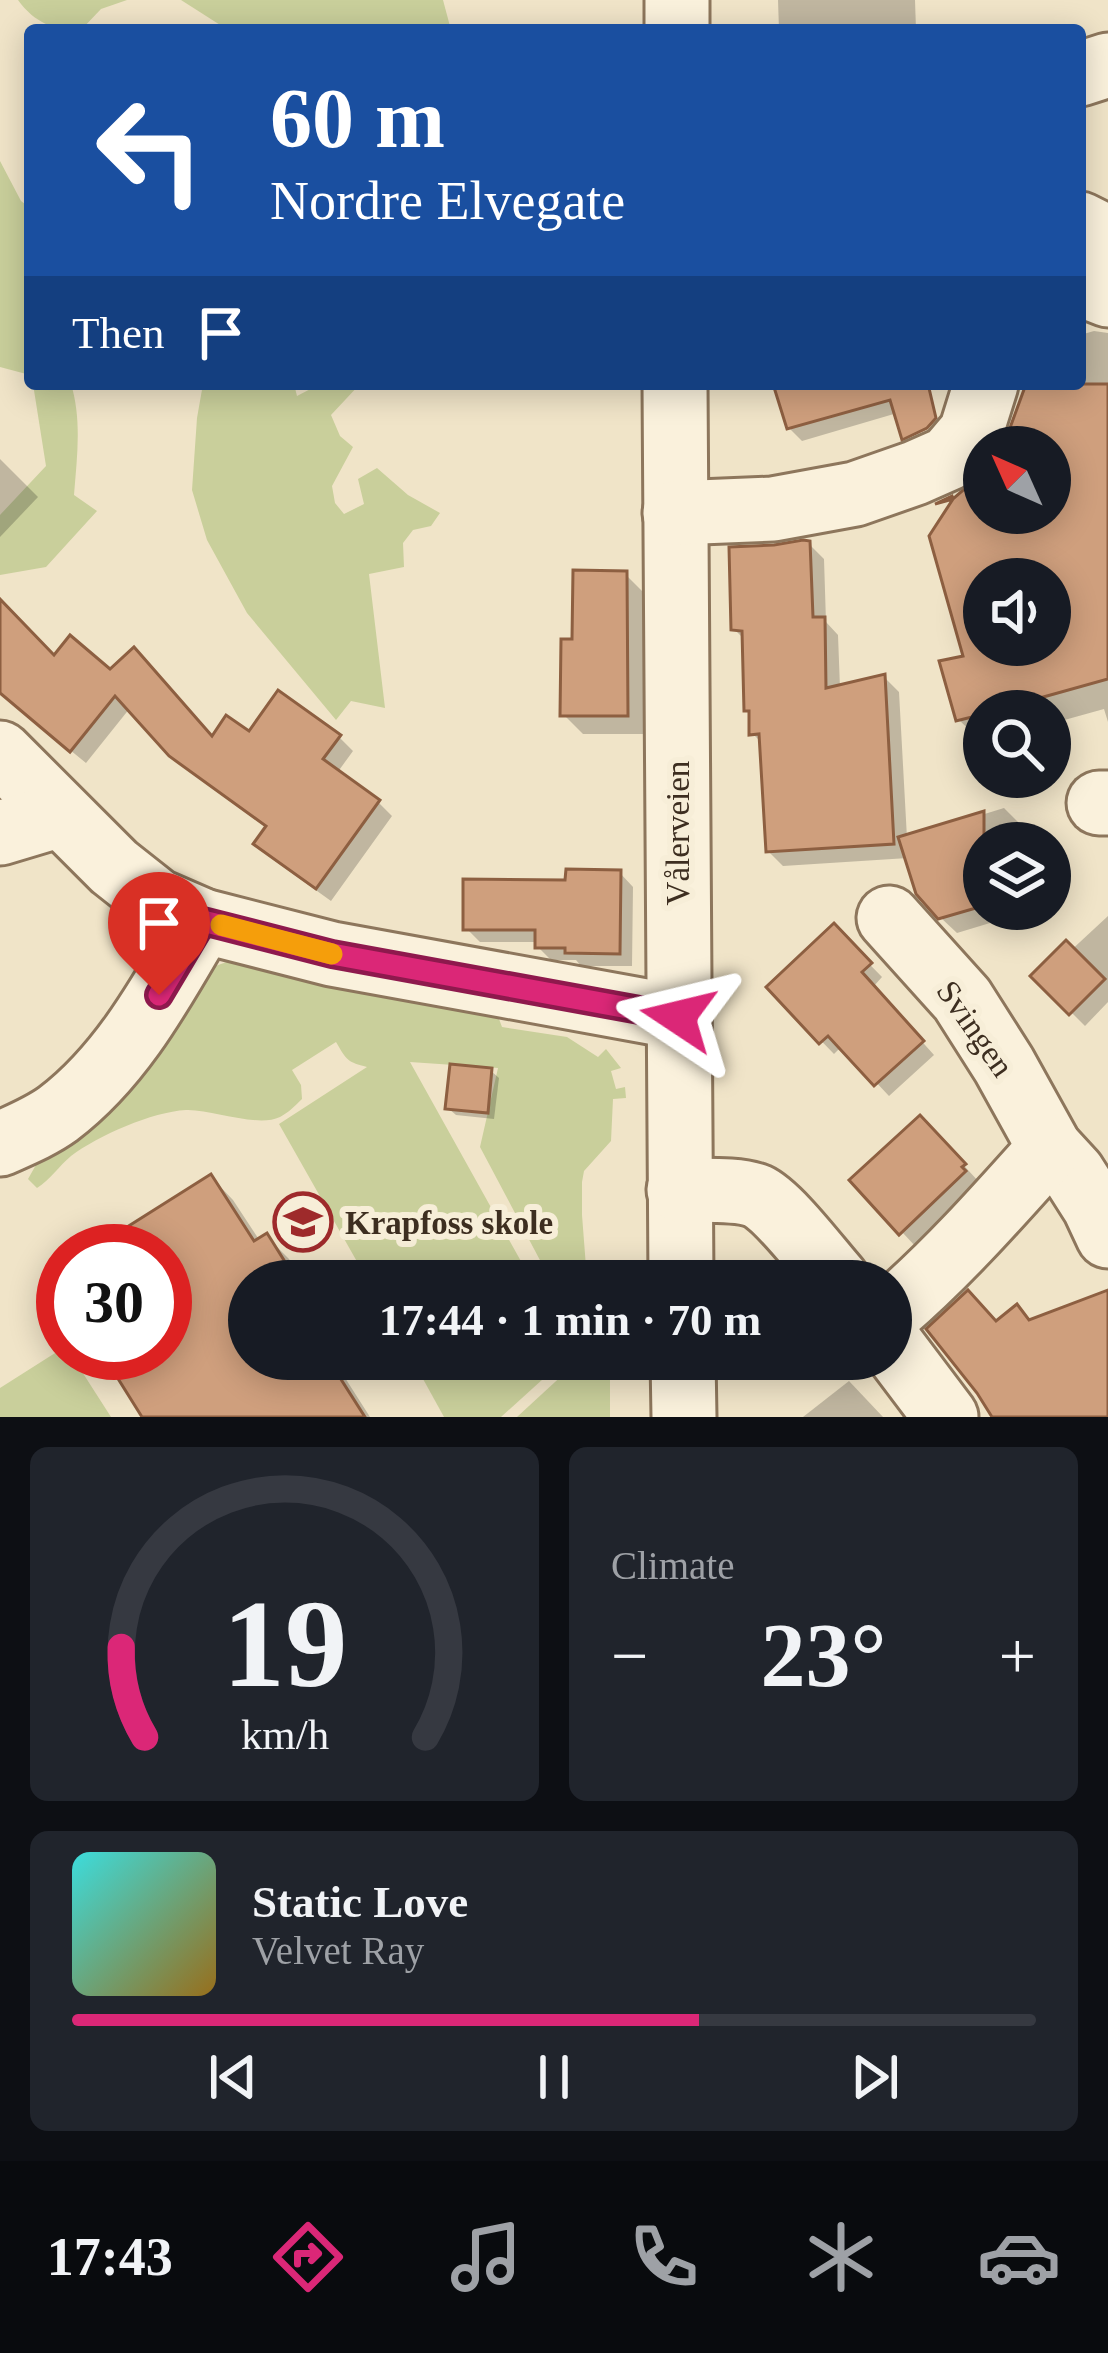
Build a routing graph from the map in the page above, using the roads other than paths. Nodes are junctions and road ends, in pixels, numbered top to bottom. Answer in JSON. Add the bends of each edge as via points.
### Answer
{"nodes":[{"id":1,"x":675,"y":390,"type":"edge"},
{"id":2,"x":984,"y":390,"type":"edge"},
{"id":3,"x":676,"y":513,"type":"junction"},
{"id":4,"x":0,"y":754,"type":"edge"},
{"id":5,"x":60,"y":815,"type":"junction"},
{"id":6,"x":0,"y":833,"type":"edge"},
{"id":7,"x":890,"y":918,"type":"dead end"},
{"id":8,"x":203,"y":921,"type":"junction"},
{"id":9,"x":678,"y":1017,"type":"junction"},
{"id":10,"x":0,"y":1144,"type":"edge"},
{"id":11,"x":1050,"y":1148,"type":"junction"},
{"id":12,"x":679,"y":1190,"type":"junction"},
{"id":13,"x":1108,"y":1235,"type":"edge"},
{"id":14,"x":681,"y":1260,"type":"edge"},
{"id":15,"x":820,"y":1260,"type":"edge"},
{"id":16,"x":912,"y":1293,"type":"edge"},
{"id":17,"x":912,"y":1372,"type":"edge"},
{"id":18,"x":683,"y":1380,"type":"edge"},
{"id":19,"x":684,"y":1417,"type":"edge"},
{"id":20,"x":946,"y":1417,"type":"edge"}],
"edges":[{"from":1,"to":3,"type":"street","name":"Vålerveien"},
{"from":2,"to":3,"type":"street","via":[[971,431],[949,458],[915,473],[855,494],[772,508]]},
{"from":3,"to":9,"type":"street","name":"Vålerveien"},
{"from":4,"to":5,"type":"street"},
{"from":5,"to":6,"type":"street"},
{"from":5,"to":8,"type":"street","via":[[157,901]]},
{"from":7,"to":11,"type":"street","name":"Svingen","via":[[962,999]]},
{"from":8,"to":9,"type":"street","via":[[332,954]]},
{"from":8,"to":10,"type":"street","via":[[96,1078],[60,1112]]},
{"from":9,"to":12,"type":"street","name":"Vålerveien"},
{"from":11,"to":13,"type":"street","name":"Svingen"},
{"from":11,"to":16,"type":"street"},
{"from":12,"to":14,"type":"street","name":"Vålerveien"},
{"from":12,"to":15,"type":"street","via":[[757,1196]]},
{"from":17,"to":20,"type":"street"},
{"from":18,"to":19,"type":"street"}]}
